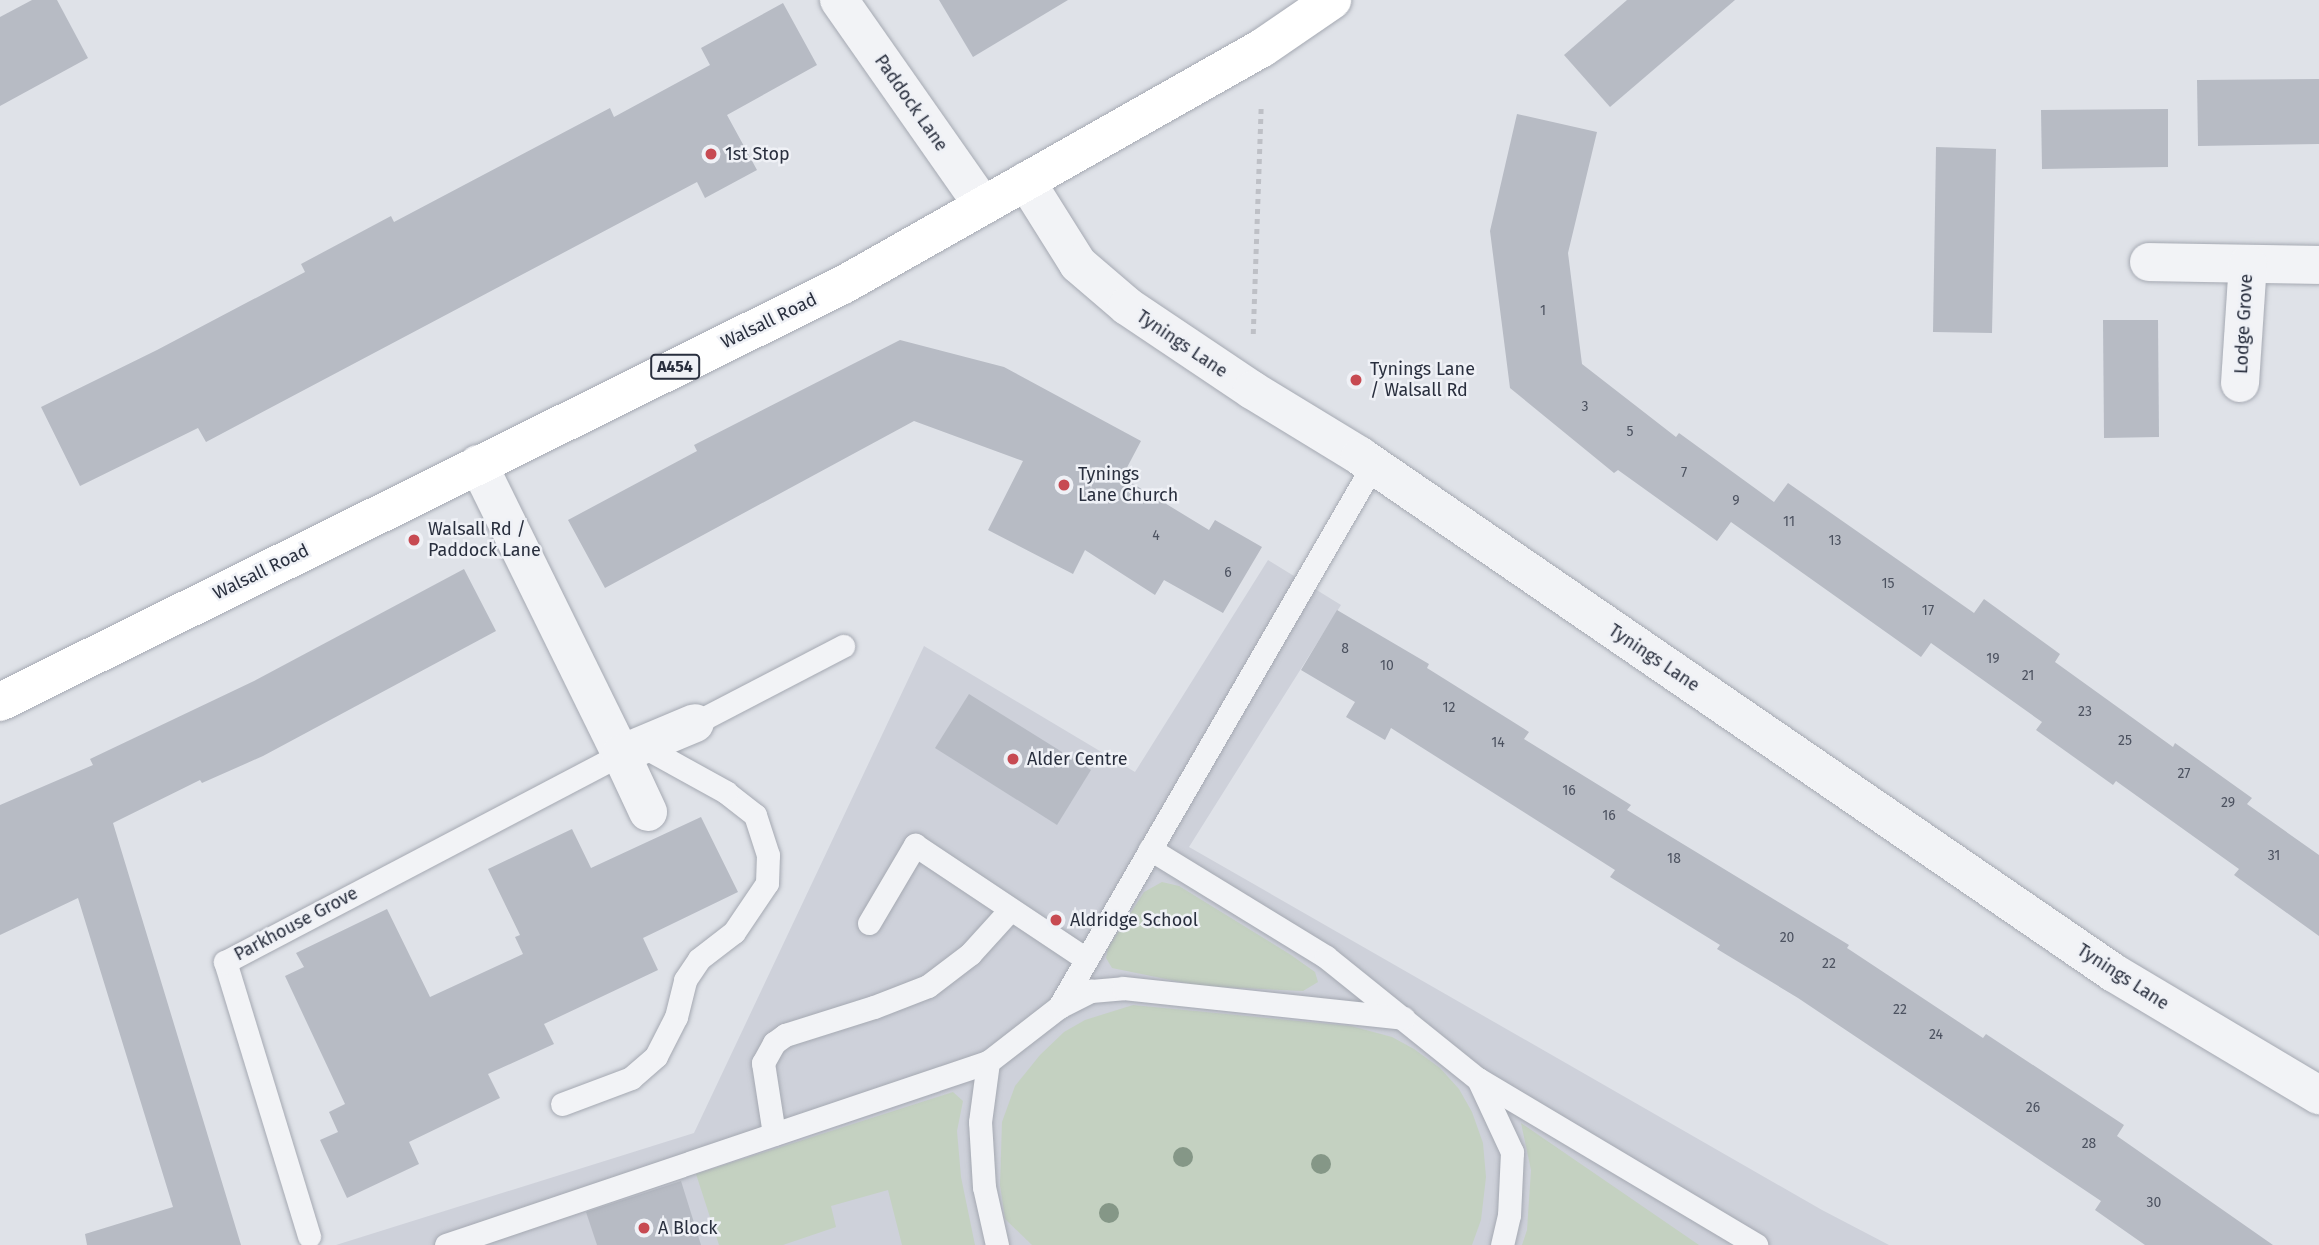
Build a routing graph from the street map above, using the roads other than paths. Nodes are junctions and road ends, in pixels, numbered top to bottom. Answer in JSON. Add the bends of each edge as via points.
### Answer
{"nodes":[{"id":1,"x":839,"y":0,"type":"edge"},
{"id":2,"x":1332,"y":0,"type":"edge"},
{"id":3,"x":1026,"y":181,"type":"junction"},
{"id":4,"x":983,"y":206,"type":"junction"},
{"id":5,"x":2149,"y":262,"type":"dead end"},
{"id":6,"x":2248,"y":264,"type":"junction"},
{"id":7,"x":2319,"y":265,"type":"edge"},
{"id":8,"x":2241,"y":383,"type":"dead end"},
{"id":9,"x":478,"y":464,"type":"junction"},
{"id":10,"x":1373,"y":465,"type":"junction"},
{"id":11,"x":843,"y":646,"type":"dead end"},
{"id":12,"x":0,"y":702,"type":"edge"},
{"id":13,"x":695,"y":723,"type":"joint"},
{"id":14,"x":631,"y":749,"type":"junction"},
{"id":15,"x":648,"y":812,"type":"dead end"},
{"id":16,"x":1150,"y":849,"type":"junction"},
{"id":17,"x":1010,"y":910,"type":"junction"},
{"id":18,"x":869,"y":923,"type":"dead end"},
{"id":19,"x":1086,"y":959,"type":"junction"},
{"id":20,"x":1059,"y":1007,"type":"junction"},
{"id":21,"x":1404,"y":1018,"type":"junction"},
{"id":22,"x":988,"y":1062,"type":"junction"},
{"id":23,"x":1478,"y":1079,"type":"junction"},
{"id":24,"x":2319,"y":1095,"type":"edge"},
{"id":25,"x":562,"y":1104,"type":"dead end"},
{"id":26,"x":774,"y":1134,"type":"junction"},
{"id":27,"x":309,"y":1236,"type":"dead end"},
{"id":28,"x":446,"y":1245,"type":"edge"},
{"id":29,"x":997,"y":1245,"type":"edge"},
{"id":30,"x":1502,"y":1245,"type":"edge"},
{"id":31,"x":1756,"y":1245,"type":"edge"}],
"edges":[{"from":1,"to":4,"type":"street","name":"Paddock Lane"},
{"from":2,"to":3,"type":"main road","name":"Walsall Road","number":"A454","via":[[1262,48]]},
{"from":3,"to":4,"type":"main road","name":"Walsall Road","number":"A454"},
{"from":3,"to":10,"type":"street","name":"Tynings Lane","via":[[1078,264],[1127,306]]},
{"from":4,"to":9,"type":"main road","name":"Walsall Road","number":"A454","via":[[843,285]]},
{"from":5,"to":6,"type":"street","name":"Lodge Grove"},
{"from":6,"to":7,"type":"street","name":"Lodge Grove"},
{"from":6,"to":8,"type":"street","name":"Lodge Grove"},
{"from":9,"to":12,"type":"main road","name":"Walsall Road","number":"A454"},
{"from":9,"to":14,"type":"street"},
{"from":10,"to":16,"type":"lane"},
{"from":10,"to":24,"type":"street","name":"Tynings Lane","via":[[2114,973]]},
{"from":11,"to":13,"type":"lane","name":"Parkhouse Grove"},
{"from":13,"to":14,"type":"street","name":"Parkhouse Grove"},
{"from":14,"to":15,"type":"street"},
{"from":14,"to":25,"type":"lane","via":[[726,792],[755,815],[768,855],[766,883],[734,932],[699,959],[685,980],[676,1017],[656,1056],[631,1078]]},
{"from":14,"to":27,"type":"lane","name":"Parkhouse Grove","via":[[225,962]]},
{"from":16,"to":19,"type":"lane"},
{"from":16,"to":21,"type":"lane","via":[[1326,957]]},
{"from":17,"to":18,"type":"lane","via":[[915,845]]},
{"from":17,"to":19,"type":"lane"},
{"from":17,"to":26,"type":"lane","via":[[970,954],[928,986],[785,1035],[774,1043],[763,1063]]},
{"from":19,"to":20,"type":"lane"},
{"from":20,"to":21,"type":"lane","via":[[1091,991],[1123,988]]},
{"from":20,"to":22,"type":"lane"},
{"from":21,"to":23,"type":"lane"},
{"from":22,"to":26,"type":"lane"},
{"from":22,"to":29,"type":"lane","via":[[980,1122],[984,1187]]},
{"from":23,"to":30,"type":"lane","via":[[1512,1152],[1509,1215]]},
{"from":23,"to":31,"type":"lane"},
{"from":26,"to":28,"type":"lane"}]}
